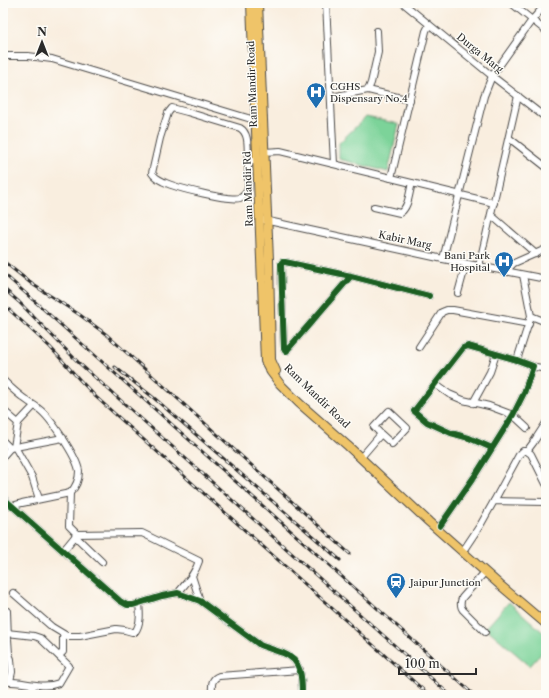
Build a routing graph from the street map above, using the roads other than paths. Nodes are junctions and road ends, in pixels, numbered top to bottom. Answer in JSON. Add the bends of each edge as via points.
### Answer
{"nodes":[{"id":1,"x":251,"y":3,"type":"edge"},
{"id":2,"x":258,"y":3,"type":"edge"},
{"id":3,"x":326,"y":3,"type":"edge"},
{"id":4,"x":402,"y":3,"type":"edge"},
{"id":5,"x":511,"y":3,"type":"edge"},
{"id":6,"x":546,"y":4,"type":"edge"},
{"id":7,"x":532,"y":20,"type":"junction"},
{"id":8,"x":429,"y":25,"type":"junction"},
{"id":9,"x":377,"y":31,"type":"dead end"},
{"id":10,"x":546,"y":31,"type":"edge"},
{"id":11,"x":3,"y":56,"type":"edge"},
{"id":12,"x":492,"y":76,"type":"junction"},
{"id":13,"x":368,"y":90,"type":"junction"},
{"id":14,"x":518,"y":96,"type":"junction"},
{"id":15,"x":331,"y":97,"type":"junction"},
{"id":16,"x":410,"y":100,"type":"junction"},
{"id":17,"x":546,"y":118,"type":"edge"},
{"id":18,"x":260,"y":121,"type":"junction"},
{"id":19,"x":509,"y":138,"type":"junction"},
{"id":20,"x":264,"y":152,"type":"junction"},
{"id":21,"x":248,"y":160,"type":"junction"},
{"id":22,"x":257,"y":160,"type":"junction"},
{"id":23,"x":334,"y":164,"type":"junction"},
{"id":24,"x":546,"y":167,"type":"edge"},
{"id":25,"x":391,"y":178,"type":"junction"},
{"id":26,"x":412,"y":183,"type":"junction"},
{"id":27,"x":459,"y":195,"type":"junction"},
{"id":28,"x":494,"y":203,"type":"junction"},
{"id":29,"x":374,"y":207,"type":"dead end"},
{"id":30,"x":491,"y":215,"type":"junction"},
{"id":31,"x":264,"y":220,"type":"junction"},
{"id":32,"x":546,"y":249,"type":"edge"},
{"id":33,"x":536,"y":254,"type":"junction"},
{"id":34,"x":443,"y":259,"type":"junction"},
{"id":35,"x":466,"y":264,"type":"junction"},
{"id":36,"x":479,"y":266,"type":"junction"},
{"id":37,"x":508,"y":272,"type":"junction"},
{"id":38,"x":266,"y":273,"type":"junction"},
{"id":39,"x":281,"y":273,"type":"junction"},
{"id":40,"x":524,"y":275,"type":"junction"},
{"id":41,"x":351,"y":276,"type":"junction"},
{"id":42,"x":546,"y":280,"type":"edge"},
{"id":43,"x":458,"y":293,"type":"dead end"},
{"id":44,"x":429,"y":296,"type":"dead end"},
{"id":45,"x":531,"y":316,"type":"junction"},
{"id":46,"x":546,"y":322,"type":"edge"},
{"id":47,"x":529,"y":324,"type":"junction"},
{"id":48,"x":419,"y":347,"type":"dead end"},
{"id":49,"x":496,"y":354,"type":"junction"},
{"id":50,"x":517,"y":360,"type":"junction"},
{"id":51,"x":531,"y":366,"type":"junction"},
{"id":52,"x":546,"y":369,"type":"edge"},
{"id":53,"x":271,"y":372,"type":"joint"},
{"id":54,"x":3,"y":380,"type":"edge"},
{"id":55,"x":435,"y":384,"type":"junction"},
{"id":56,"x":473,"y":403,"type":"junction"},
{"id":57,"x":34,"y":406,"type":"junction"},
{"id":58,"x":3,"y":410,"type":"edge"},
{"id":59,"x":513,"y":415,"type":"junction"},
{"id":60,"x":18,"y":423,"type":"junction"},
{"id":61,"x":546,"y":423,"type":"edge"},
{"id":62,"x":528,"y":428,"type":"dead end"},
{"id":63,"x":381,"y":434,"type":"junction"},
{"id":64,"x":63,"y":438,"type":"junction"},
{"id":65,"x":3,"y":441,"type":"edge"},
{"id":66,"x":13,"y":447,"type":"junction"},
{"id":67,"x":492,"y":448,"type":"junction"},
{"id":68,"x":527,"y":451,"type":"junction"},
{"id":69,"x":363,"y":455,"type":"junction"},
{"id":70,"x":3,"y":456,"type":"edge"},
{"id":71,"x":546,"y":484,"type":"edge"},
{"id":72,"x":70,"y":493,"type":"junction"},
{"id":73,"x":3,"y":498,"type":"edge"},
{"id":74,"x":39,"y":499,"type":"junction"},
{"id":75,"x":494,"y":502,"type":"junction"},
{"id":76,"x":546,"y":502,"type":"edge"},
{"id":77,"x":12,"y":506,"type":"junction"},
{"id":78,"x":440,"y":526,"type":"junction"},
{"id":79,"x":76,"y":535,"type":"junction"},
{"id":80,"x":465,"y":548,"type":"junction"},
{"id":81,"x":63,"y":551,"type":"junction"},
{"id":82,"x":102,"y":562,"type":"dead end"},
{"id":83,"x":485,"y":572,"type":"junction"},
{"id":84,"x":192,"y":576,"type":"junction"},
{"id":85,"x":13,"y":592,"type":"dead end"},
{"id":86,"x":178,"y":593,"type":"junction"},
{"id":87,"x":200,"y":601,"type":"junction"},
{"id":88,"x":139,"y":604,"type":"junction"},
{"id":89,"x":7,"y":611,"type":"dead end"},
{"id":90,"x":546,"y":619,"type":"edge"},
{"id":91,"x":546,"y":624,"type":"edge"},
{"id":92,"x":485,"y":632,"type":"dead end"},
{"id":93,"x":8,"y":633,"type":"junction"},
{"id":94,"x":63,"y":638,"type":"dead end"},
{"id":95,"x":59,"y":656,"type":"junction"},
{"id":96,"x":300,"y":670,"type":"junction"},
{"id":97,"x":10,"y":681,"type":"junction"},
{"id":98,"x":3,"y":682,"type":"edge"},
{"id":99,"x":32,"y":685,"type":"junction"},
{"id":100,"x":34,"y":695,"type":"edge"},
{"id":101,"x":212,"y":695,"type":"edge"},
{"id":102,"x":302,"y":695,"type":"edge"}],
"edges":[{"from":1,"to":18,"type":"main road","name":"Ram Mandir Rd"},
{"from":2,"to":18,"type":"main road","name":"Ram Mandir Road"},
{"from":3,"to":15,"type":"street"},
{"from":4,"to":8,"type":"street","name":"Durga Marg"},
{"from":5,"to":7,"type":"street"},
{"from":6,"to":7,"type":"street"},
{"from":7,"to":10,"type":"street"},
{"from":7,"to":12,"type":"street"},
{"from":8,"to":12,"type":"street","name":"Durga Marg"},
{"from":8,"to":16,"type":"street"},
{"from":9,"to":13,"type":"street","via":[[378,52],[372,83]]},
{"from":11,"to":18,"type":"street","via":[[52,59]]},
{"from":12,"to":14,"type":"street","name":"Durga Marg"},
{"from":12,"to":27,"type":"street","via":[[484,96]]},
{"from":13,"to":15,"type":"street"},
{"from":13,"to":16,"type":"street"},
{"from":14,"to":17,"type":"street","name":"Durga Marg"},
{"from":14,"to":19,"type":"street"},
{"from":15,"to":23,"type":"street"},
{"from":16,"to":25,"type":"street"},
{"from":18,"to":20,"type":"main road","name":"Ram Mandir Road"},
{"from":18,"to":22,"type":"main road","name":"Ram Mandir Rd"},
{"from":19,"to":24,"type":"street"},
{"from":19,"to":28,"type":"street"},
{"from":20,"to":23,"type":"street","via":[[280,151]]},
{"from":20,"to":31,"type":"main road","name":"Ram Mandir Road"},
{"from":21,"to":21,"type":"street","via":[[247,139],[240,128],[172,108],[160,138],[152,173],[166,183],[232,199],[240,197],[248,189]]},
{"from":21,"to":22,"type":"street"},
{"from":22,"to":31,"type":"main road","name":"Ram Mandir Rd"},
{"from":23,"to":25,"type":"street"},
{"from":25,"to":26,"type":"street"},
{"from":26,"to":27,"type":"street"},
{"from":26,"to":29,"type":"street","via":[[402,212]]},
{"from":27,"to":28,"type":"street"},
{"from":27,"to":34,"type":"street"},
{"from":28,"to":30,"type":"street"},
{"from":30,"to":33,"type":"street"},
{"from":30,"to":36,"type":"street"},
{"from":31,"to":34,"type":"street","name":"Kabir Marg"},
{"from":31,"to":38,"type":"main road","name":"Ram Mandir Rd"},
{"from":32,"to":33,"type":"street"},
{"from":33,"to":37,"type":"street","via":[[514,263]]},
{"from":34,"to":35,"type":"street","name":"Kabir Marg"},
{"from":35,"to":36,"type":"street","name":"Kabir Marg"},
{"from":35,"to":43,"type":"street"},
{"from":36,"to":37,"type":"street","name":"Kabir Marg"},
{"from":37,"to":40,"type":"street","name":"Kabir Marg"},
{"from":38,"to":39,"type":"street"},
{"from":38,"to":53,"type":"main road","name":"Ram Mandir Rd","via":[[265,361]]},
{"from":38,"to":69,"type":"main road","name":"Ram Mandir Road","via":[[271,360],[276,372]]},
{"from":39,"to":41,"type":"street","via":[[283,261]]},
{"from":39,"to":41,"type":"street","via":[[286,351]]},
{"from":40,"to":42,"type":"street","name":"Kabir Marg"},
{"from":40,"to":45,"type":"street"},
{"from":41,"to":44,"type":"street"},
{"from":45,"to":46,"type":"street"},
{"from":45,"to":47,"type":"street"},
{"from":47,"to":48,"type":"street","via":[[447,310],[442,312]]},
{"from":47,"to":50,"type":"street"},
{"from":49,"to":50,"type":"street"},
{"from":49,"to":55,"type":"street","via":[[468,346],[463,348]]},
{"from":49,"to":56,"type":"street","via":[[490,372]]},
{"from":50,"to":51,"type":"street"},
{"from":51,"to":52,"type":"street"},
{"from":51,"to":59,"type":"street","via":[[524,393]]},
{"from":53,"to":83,"type":"main road","name":"Ram Mandir Road","via":[[300,403]]},
{"from":54,"to":57,"type":"street"},
{"from":55,"to":56,"type":"street","via":[[449,394]]},
{"from":55,"to":67,"type":"street","via":[[414,411],[427,422]]},
{"from":56,"to":59,"type":"street"},
{"from":57,"to":60,"type":"street"},
{"from":57,"to":64,"type":"street","via":[[44,413]]},
{"from":58,"to":60,"type":"street"},
{"from":59,"to":62,"type":"street"},
{"from":59,"to":67,"type":"street"},
{"from":60,"to":66,"type":"street"},
{"from":61,"to":68,"type":"street"},
{"from":63,"to":63,"type":"street","via":[[374,427],[389,411],[407,428],[392,444]]},
{"from":63,"to":69,"type":"street"},
{"from":64,"to":66,"type":"street"},
{"from":64,"to":72,"type":"street","via":[[77,462],[79,472],[74,489]]},
{"from":65,"to":66,"type":"street"},
{"from":66,"to":70,"type":"street"},
{"from":66,"to":74,"type":"street","via":[[32,477]]},
{"from":67,"to":78,"type":"street"},
{"from":68,"to":71,"type":"street","via":[[532,454]]},
{"from":68,"to":75,"type":"street","via":[[519,455]]},
{"from":69,"to":78,"type":"main road","name":"Ram Mandir Road"},
{"from":72,"to":74,"type":"street"},
{"from":72,"to":79,"type":"street","via":[[69,526]]},
{"from":73,"to":77,"type":"street"},
{"from":74,"to":77,"type":"street"},
{"from":75,"to":76,"type":"street"},
{"from":75,"to":80,"type":"street"},
{"from":77,"to":81,"type":"street"},
{"from":78,"to":80,"type":"main road","name":"Ram Mandir Road"},
{"from":79,"to":81,"type":"street"},
{"from":79,"to":82,"type":"street"},
{"from":79,"to":84,"type":"street","via":[[142,533],[198,561]]},
{"from":80,"to":90,"type":"main road","name":"Ram Mandir Road"},
{"from":81,"to":88,"type":"street","via":[[120,601],[132,606]]},
{"from":83,"to":91,"type":"main road","name":"Ram Mandir Road"},
{"from":83,"to":92,"type":"street","via":[[462,598],[461,606]]},
{"from":84,"to":86,"type":"street"},
{"from":84,"to":87,"type":"street"},
{"from":85,"to":88,"type":"street","via":[[52,627],[67,636],[116,629],[135,632],[140,617]]},
{"from":86,"to":87,"type":"street"},
{"from":86,"to":88,"type":"street"},
{"from":87,"to":96,"type":"street","via":[[260,645],[285,653],[294,660]]},
{"from":89,"to":93,"type":"street"},
{"from":93,"to":95,"type":"street","via":[[40,638]]},
{"from":93,"to":97,"type":"street","via":[[12,672]]},
{"from":94,"to":95,"type":"street","via":[[63,652]]},
{"from":95,"to":99,"type":"street","via":[[69,666],[60,683],[52,686]]},
{"from":96,"to":101,"type":"street","via":[[215,677]]},
{"from":96,"to":102,"type":"street"},
{"from":97,"to":98,"type":"street"},
{"from":97,"to":99,"type":"street"},
{"from":99,"to":100,"type":"street"}]}
